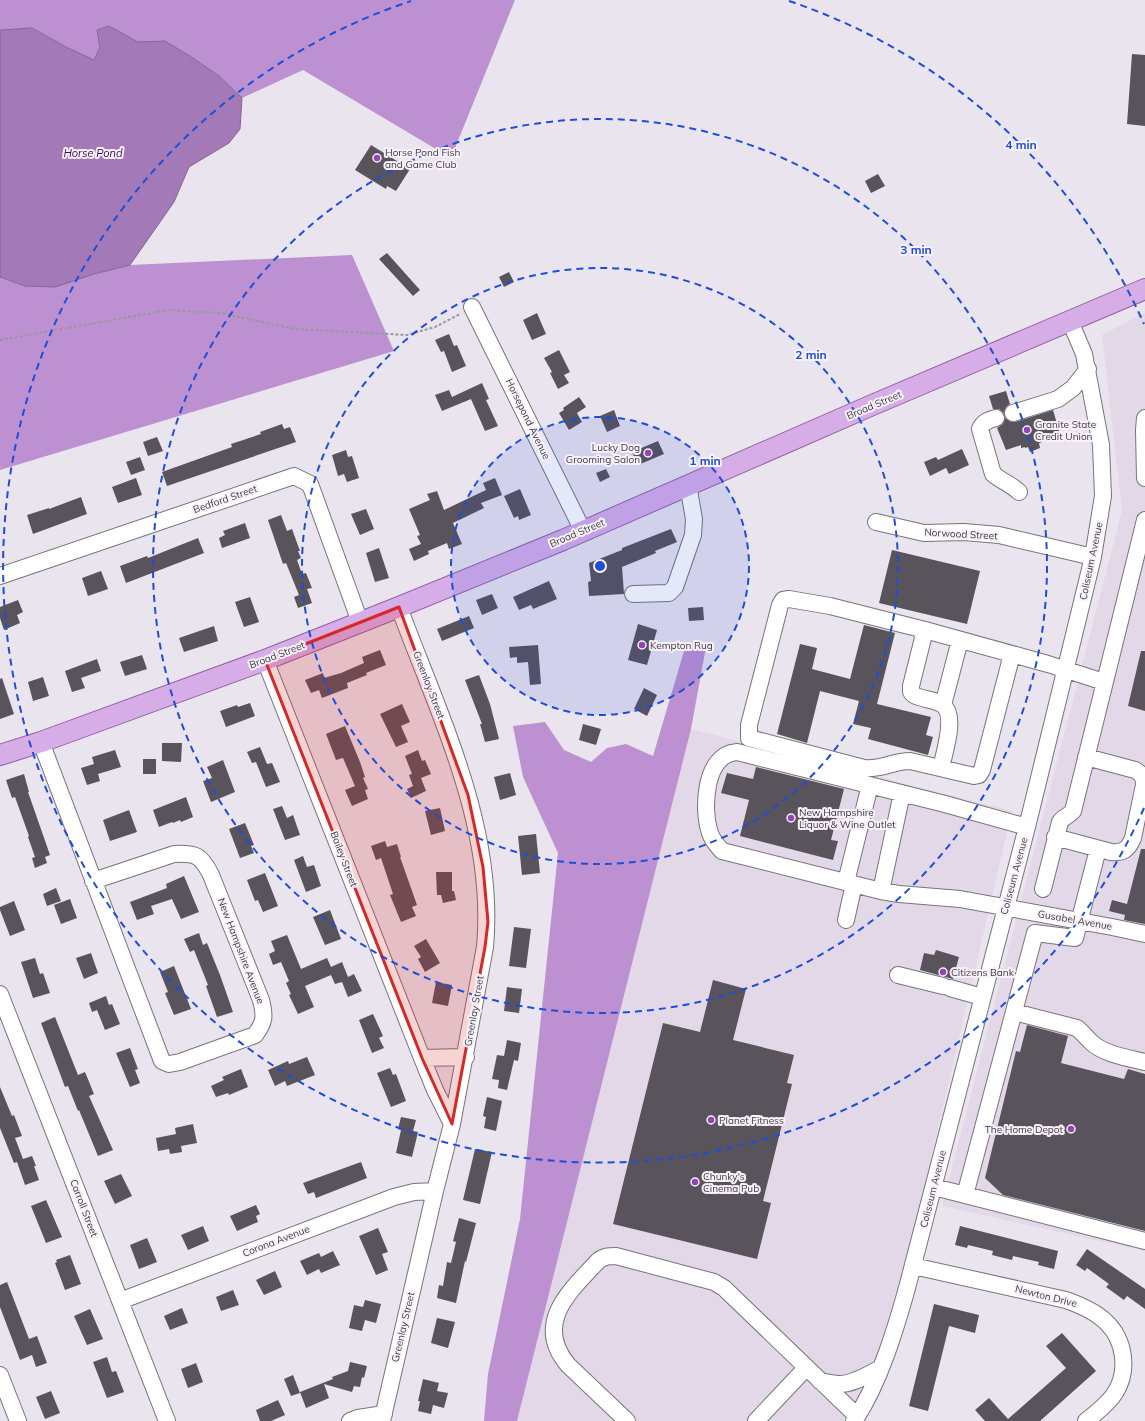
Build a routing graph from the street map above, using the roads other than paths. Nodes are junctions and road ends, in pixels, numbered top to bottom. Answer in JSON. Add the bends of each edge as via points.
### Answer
{"nodes":[{"id":1,"x":1145,"y":289,"type":"edge"},
{"id":2,"x":472,"y":307,"type":"road end"},
{"id":3,"x":1070,"y":321,"type":"junction"},
{"id":4,"x":1088,"y":369,"type":"junction"},
{"id":5,"x":1012,"y":413,"type":"dead end"},
{"id":6,"x":996,"y":418,"type":"dead end"},
{"id":7,"x":1145,"y":418,"type":"edge"},
{"id":8,"x":1145,"y":478,"type":"edge"},
{"id":9,"x":688,"y":485,"type":"junction"},
{"id":10,"x":1019,"y":492,"type":"dead end"},
{"id":11,"x":1145,"y":520,"type":"edge"},
{"id":12,"x":876,"y":522,"type":"dead end"},
{"id":13,"x":583,"y":531,"type":"junction"},
{"id":14,"x":1093,"y":557,"type":"junction"},
{"id":15,"x":0,"y":576,"type":"edge"},
{"id":16,"x":633,"y":594,"type":"dead end"},
{"id":17,"x":399,"y":607,"type":"junction"},
{"id":18,"x":360,"y":622,"type":"junction"},
{"id":19,"x":925,"y":630,"type":"junction"},
{"id":20,"x":960,"y":640,"type":"junction"},
{"id":21,"x":1012,"y":654,"type":"junction"},
{"id":22,"x":265,"y":660,"type":"junction"},
{"id":23,"x":1065,"y":670,"type":"junction"},
{"id":24,"x":1104,"y":682,"type":"junction"},
{"id":25,"x":943,"y":705,"type":"junction"},
{"id":26,"x":749,"y":738,"type":"junction"},
{"id":27,"x":41,"y":742,"type":"junction"},
{"id":28,"x":746,"y":754,"type":"junction"},
{"id":29,"x":0,"y":755,"type":"edge"},
{"id":30,"x":1086,"y":757,"type":"junction"},
{"id":31,"x":941,"y":768,"type":"junction"},
{"id":32,"x":870,"y":785,"type":"junction"},
{"id":33,"x":902,"y":793,"type":"junction"},
{"id":34,"x":1026,"y":827,"type":"junction"},
{"id":35,"x":1055,"y":837,"type":"junction"},
{"id":36,"x":1098,"y":848,"type":"junction"},
{"id":37,"x":93,"y":881,"type":"junction"},
{"id":38,"x":850,"y":883,"type":"junction"},
{"id":39,"x":1043,"y":889,"type":"dead end"},
{"id":40,"x":881,"y":891,"type":"junction"},
{"id":41,"x":1005,"y":908,"type":"junction"},
{"id":42,"x":846,"y":920,"type":"dead end"},
{"id":43,"x":1080,"y":921,"type":"junction"},
{"id":44,"x":1145,"y":934,"type":"edge"},
{"id":45,"x":898,"y":975,"type":"dead end"},
{"id":46,"x":0,"y":994,"type":"edge"},
{"id":47,"x":982,"y":997,"type":"junction"},
{"id":48,"x":1014,"y":1012,"type":"junction"},
{"id":49,"x":466,"y":1057,"type":"junction"},
{"id":50,"x":422,"y":1058,"type":"junction"},
{"id":51,"x":1145,"y":1062,"type":"edge"},
{"id":52,"x":452,"y":1124,"type":"junction"},
{"id":53,"x":934,"y":1187,"type":"junction"},
{"id":54,"x":435,"y":1191,"type":"junction"},
{"id":55,"x":965,"y":1195,"type":"junction"},
{"id":56,"x":1145,"y":1241,"type":"edge"},
{"id":57,"x":913,"y":1266,"type":"junction"},
{"id":58,"x":120,"y":1301,"type":"junction"},
{"id":59,"x":806,"y":1368,"type":"junction"},
{"id":60,"x":879,"y":1369,"type":"junction"},
{"id":61,"x":0,"y":1375,"type":"edge"},
{"id":62,"x":820,"y":1381,"type":"junction"},
{"id":63,"x":383,"y":1418,"type":"edge"},
{"id":64,"x":855,"y":1419,"type":"edge"},
{"id":65,"x":18,"y":1421,"type":"edge"},
{"id":66,"x":167,"y":1421,"type":"edge"},
{"id":67,"x":350,"y":1421,"type":"edge"},
{"id":68,"x":628,"y":1421,"type":"edge"},
{"id":69,"x":756,"y":1421,"type":"edge"},
{"id":70,"x":1086,"y":1421,"type":"edge"}],
"edges":[{"from":1,"to":3,"type":"main road","name":"Broad Street"},
{"from":2,"to":13,"type":"street","name":"Horsepond Avenue"},
{"from":3,"to":4,"type":"street","name":"Coliseum Avenue"},
{"from":3,"to":9,"type":"main road","name":"Broad Street"},
{"from":4,"to":5,"type":"street","via":[[1073,388],[1058,399]]},
{"from":4,"to":14,"type":"street","name":"Coliseum Avenue","via":[[1104,481]]},
{"from":6,"to":10,"type":"street","via":[[982,424],[980,429],[993,474]]},
{"from":7,"to":8,"type":"street"},
{"from":9,"to":13,"type":"main road","name":"Broad Street"},
{"from":9,"to":16,"type":"street","via":[[694,519],[693,534],[675,587],[669,593]]},
{"from":11,"to":24,"type":"street"},
{"from":12,"to":14,"type":"street","name":"Norwood Street","via":[[924,533],[964,532],[999,535]]},
{"from":13,"to":17,"type":"main road","name":"Broad Street"},
{"from":14,"to":23,"type":"street","name":"Coliseum Avenue"},
{"from":15,"to":18,"type":"street","name":"Bedford Street","via":[[294,476],[310,484]]},
{"from":17,"to":18,"type":"main road","name":"Broad Street"},
{"from":17,"to":49,"type":"street","name":"Greenlay Street","via":[[454,754],[479,837],[488,922]]},
{"from":18,"to":22,"type":"main road","name":"Broad Street"},
{"from":19,"to":20,"type":"street"},
{"from":19,"to":25,"type":"street","via":[[910,686],[911,692],[918,698]]},
{"from":19,"to":26,"type":"street","via":[[830,606],[796,599],[783,600],[749,725]]},
{"from":20,"to":21,"type":"street"},
{"from":20,"to":25,"type":"street"},
{"from":21,"to":23,"type":"street"},
{"from":21,"to":31,"type":"street","via":[[979,775]]},
{"from":22,"to":27,"type":"main road","name":"Broad Street"},
{"from":22,"to":50,"type":"street","name":"Bailey Street"},
{"from":23,"to":24,"type":"street"},
{"from":23,"to":34,"type":"street","name":"Coliseum Avenue"},
{"from":24,"to":30,"type":"street"},
{"from":25,"to":31,"type":"street","via":[[948,711],[950,723]]},
{"from":26,"to":28,"type":"street"},
{"from":26,"to":31,"type":"street","via":[[864,768],[877,768],[900,761]]},
{"from":27,"to":29,"type":"main road","name":"Broad Street"},
{"from":27,"to":37,"type":"street","name":"New Hampshire Avenue"},
{"from":28,"to":32,"type":"street"},
{"from":28,"to":38,"type":"street","name":"Gusabel Avenue","via":[[730,753],[723,756],[711,775],[706,799],[707,820],[715,843],[722,851]]},
{"from":30,"to":35,"type":"street","via":[[1073,811],[1062,819]]},
{"from":30,"to":36,"type":"street","via":[[1135,770],[1144,778],[1130,846],[1118,852]]},
{"from":32,"to":33,"type":"street"},
{"from":32,"to":38,"type":"street"},
{"from":33,"to":34,"type":"street"},
{"from":33,"to":40,"type":"street"},
{"from":34,"to":41,"type":"street","name":"Coliseum Avenue"},
{"from":35,"to":36,"type":"street"},
{"from":35,"to":39,"type":"street"},
{"from":36,"to":43,"type":"street"},
{"from":37,"to":37,"type":"street","name":"New Hampshire Avenue","via":[[162,1061],[169,1064],[180,1062],[255,1035],[263,1026],[264,1012],[261,1000],[204,861],[195,855],[174,854]]},
{"from":38,"to":40,"type":"street","name":"Gusabel Avenue"},
{"from":38,"to":42,"type":"street"},
{"from":40,"to":41,"type":"street","name":"Gusabel Avenue","via":[[960,899]]},
{"from":41,"to":43,"type":"street","name":"Gusabel Avenue"},
{"from":41,"to":47,"type":"street","name":"Coliseum Avenue"},
{"from":43,"to":44,"type":"street","name":"Gusabel Avenue"},
{"from":43,"to":48,"type":"street","via":[[1075,938],[1035,933]]},
{"from":45,"to":47,"type":"street"},
{"from":46,"to":58,"type":"street","name":"Carroll Street"},
{"from":47,"to":53,"type":"street","name":"Coliseum Avenue"},
{"from":48,"to":51,"type":"street","via":[[1077,1028],[1101,1048],[1119,1056]]},
{"from":48,"to":55,"type":"street"},
{"from":49,"to":50,"type":"street"},
{"from":49,"to":52,"type":"street","name":"Greenlay Street"},
{"from":50,"to":52,"type":"street","name":"Bailey Street"},
{"from":52,"to":54,"type":"street","name":"Greenlay Street"},
{"from":53,"to":55,"type":"street"},
{"from":53,"to":57,"type":"street","name":"Coliseum Avenue"},
{"from":54,"to":58,"type":"street","name":"Corona Avenue","via":[[414,1192],[394,1197]]},
{"from":54,"to":63,"type":"street","name":"Greenlay Street"},
{"from":55,"to":56,"type":"street"},
{"from":57,"to":60,"type":"street","name":"Coliseum Avenue","via":[[900,1314]]},
{"from":57,"to":70,"type":"street","name":"Newton Drive","via":[[1066,1300],[1088,1309],[1106,1322],[1120,1345],[1122,1373],[1114,1394]]},
{"from":58,"to":66,"type":"street","name":"Carroll Street"},
{"from":59,"to":62,"type":"street"},
{"from":59,"to":68,"type":"street","via":[[724,1288],[714,1282],[616,1256],[604,1257],[560,1304],[554,1330],[561,1356],[568,1365]]},
{"from":59,"to":69,"type":"street"},
{"from":60,"to":62,"type":"street","via":[[864,1377],[840,1384]]},
{"from":60,"to":64,"type":"street","name":"Coliseum Avenue"},
{"from":61,"to":65,"type":"street"},
{"from":62,"to":64,"type":"street"},
{"from":63,"to":67,"type":"street","via":[[358,1418]]}]}
